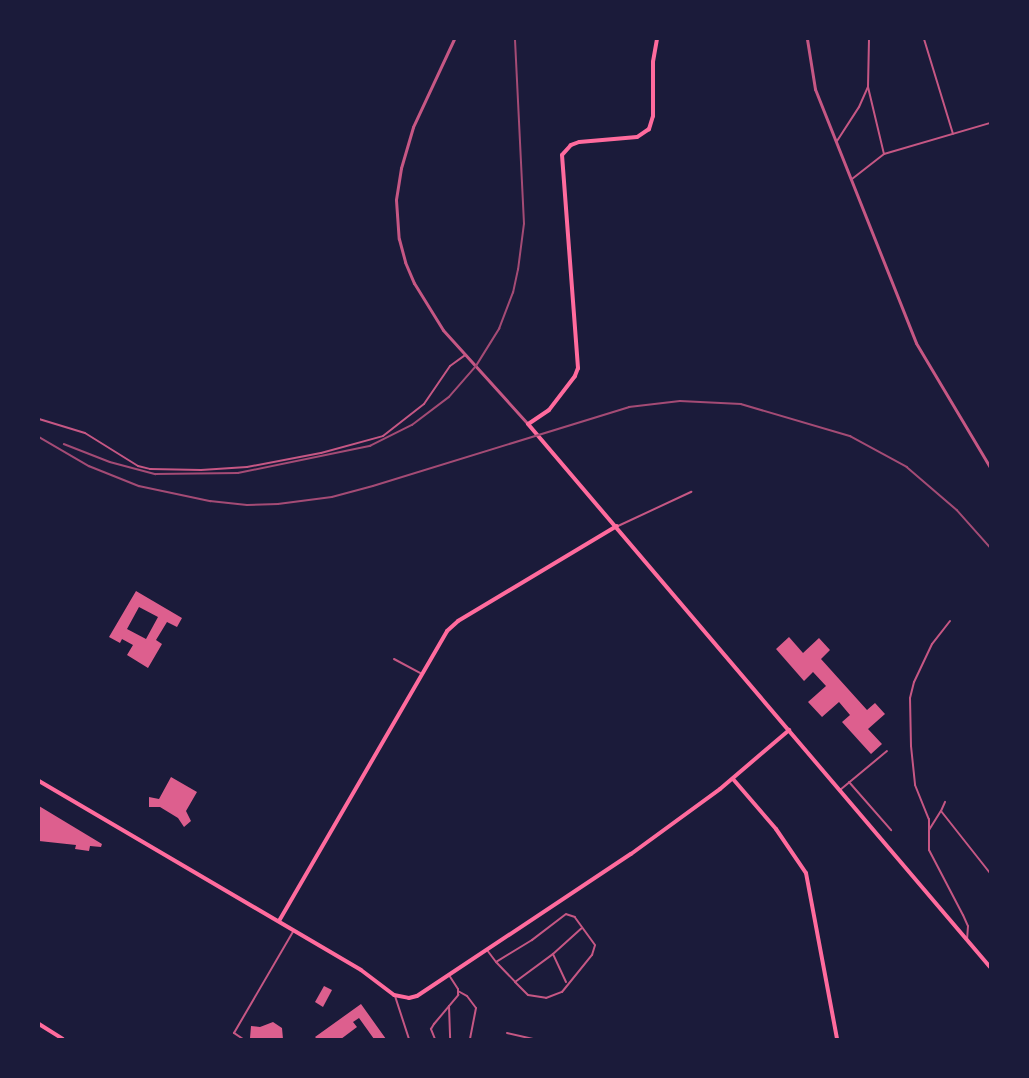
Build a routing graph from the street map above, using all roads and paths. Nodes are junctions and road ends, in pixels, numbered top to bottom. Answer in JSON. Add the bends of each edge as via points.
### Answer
{"nodes":[{"id":1,"x":454,"y":39,"type":"edge"},
{"id":2,"x":657,"y":39,"type":"edge"},
{"id":3,"x":807,"y":39,"type":"edge"},
{"id":4,"x":868,"y":39,"type":"edge"},
{"id":5,"x":924,"y":39,"type":"edge"},
{"id":6,"x":868,"y":87,"type":"junction"},
{"id":7,"x":990,"y":123,"type":"edge"},
{"id":8,"x":953,"y":134,"type":"junction"},
{"id":9,"x":836,"y":142,"type":"junction"},
{"id":10,"x":884,"y":154,"type":"junction"},
{"id":11,"x":852,"y":179,"type":"junction"},
{"id":12,"x":465,"y":355,"type":"junction"},
{"id":13,"x":39,"y":419,"type":"edge"},
{"id":14,"x":528,"y":424,"type":"junction"},
{"id":15,"x":990,"y":467,"type":"edge"},
{"id":16,"x":692,"y":492,"type":"dead end"},
{"id":17,"x":617,"y":526,"type":"junction"},
{"id":18,"x":950,"y":621,"type":"dead end"},
{"id":19,"x":394,"y":659,"type":"dead end"},
{"id":20,"x":422,"y":674,"type":"junction"},
{"id":21,"x":789,"y":730,"type":"junction"},
{"id":22,"x":887,"y":752,"type":"dead end"},
{"id":23,"x":733,"y":778,"type":"junction"},
{"id":24,"x":39,"y":781,"type":"edge"},
{"id":25,"x":849,"y":782,"type":"junction"},
{"id":26,"x":840,"y":790,"type":"junction"},
{"id":27,"x":945,"y":802,"type":"dead end"},
{"id":28,"x":941,"y":811,"type":"junction"},
{"id":29,"x":891,"y":830,"type":"dead end"},
{"id":30,"x":929,"y":830,"type":"junction"},
{"id":31,"x":990,"y":873,"type":"edge"},
{"id":32,"x":279,"y":921,"type":"junction"},
{"id":33,"x":581,"y":929,"type":"junction"},
{"id":34,"x":294,"y":930,"type":"junction"},
{"id":35,"x":967,"y":940,"type":"junction"},
{"id":36,"x":487,"y":950,"type":"junction"},
{"id":37,"x":553,"y":954,"type":"junction"},
{"id":38,"x":496,"y":962,"type":"junction"},
{"id":39,"x":990,"y":967,"type":"edge"},
{"id":40,"x":449,"y":975,"type":"junction"},
{"id":41,"x":515,"y":982,"type":"junction"},
{"id":42,"x":565,"y":985,"type":"junction"},
{"id":43,"x":458,"y":992,"type":"junction"},
{"id":44,"x":394,"y":995,"type":"junction"},
{"id":45,"x":449,"y":1006,"type":"junction"},
{"id":46,"x":39,"y":1024,"type":"edge"},
{"id":47,"x":507,"y":1033,"type":"dead end"},
{"id":48,"x":63,"y":1039,"type":"edge"},
{"id":49,"x":243,"y":1039,"type":"edge"},
{"id":50,"x":409,"y":1039,"type":"edge"},
{"id":51,"x":435,"y":1039,"type":"edge"},
{"id":52,"x":450,"y":1039,"type":"edge"},
{"id":53,"x":470,"y":1039,"type":"edge"},
{"id":54,"x":534,"y":1039,"type":"edge"},
{"id":55,"x":837,"y":1039,"type":"edge"}],
"edges":[{"from":1,"to":12,"type":"street","via":[[413,128],[396,200],[399,239],[409,272],[443,330]]},
{"from":2,"to":14,"type":"main road","via":[[649,129],[637,137],[579,142],[562,155],[578,368],[549,410]]},
{"from":3,"to":9,"type":"street","via":[[815,89]]},
{"from":4,"to":6,"type":"street"},
{"from":5,"to":8,"type":"street"},
{"from":6,"to":9,"type":"street"},
{"from":6,"to":10,"type":"street"},
{"from":7,"to":8,"type":"street"},
{"from":8,"to":10,"type":"street"},
{"from":9,"to":11,"type":"street"},
{"from":10,"to":11,"type":"street"},
{"from":11,"to":15,"type":"street","via":[[916,343]]},
{"from":12,"to":13,"type":"street","via":[[450,366],[424,404],[382,436],[247,467],[150,468],[138,465],[85,433]]},
{"from":12,"to":14,"type":"street"},
{"from":14,"to":17,"type":"main road"},
{"from":16,"to":17,"type":"street"},
{"from":17,"to":20,"type":"main road","via":[[458,621],[447,631]]},
{"from":17,"to":21,"type":"main road"},
{"from":18,"to":30,"type":"street","via":[[919,670],[910,698],[914,777]]},
{"from":19,"to":20,"type":"street"},
{"from":20,"to":32,"type":"main road"},
{"from":21,"to":23,"type":"main road"},
{"from":21,"to":26,"type":"main road"},
{"from":22,"to":25,"type":"street"},
{"from":23,"to":36,"type":"main road","via":[[631,854]]},
{"from":23,"to":55,"type":"main road","via":[[776,829],[806,873]]},
{"from":24,"to":32,"type":"main road"},
{"from":25,"to":26,"type":"street"},
{"from":25,"to":29,"type":"street"},
{"from":26,"to":35,"type":"main road"},
{"from":27,"to":28,"type":"street"},
{"from":28,"to":30,"type":"street"},
{"from":28,"to":31,"type":"street"},
{"from":30,"to":35,"type":"street","via":[[929,850],[968,926]]},
{"from":32,"to":34,"type":"main road"},
{"from":33,"to":37,"type":"street"},
{"from":33,"to":38,"type":"street","via":[[575,917],[563,915]]},
{"from":33,"to":42,"type":"street","via":[[595,945],[595,951]]},
{"from":34,"to":44,"type":"main road","via":[[365,972]]},
{"from":34,"to":49,"type":"street","via":[[234,1032]]},
{"from":35,"to":39,"type":"main road"},
{"from":36,"to":38,"type":"street"},
{"from":36,"to":40,"type":"main road"},
{"from":37,"to":41,"type":"street"},
{"from":37,"to":42,"type":"street","via":[[567,979]]},
{"from":38,"to":41,"type":"street"},
{"from":40,"to":43,"type":"street"},
{"from":40,"to":44,"type":"main road","via":[[417,996]]},
{"from":41,"to":42,"type":"street","via":[[528,995],[546,998],[562,992]]},
{"from":43,"to":45,"type":"street"},
{"from":43,"to":53,"type":"street","via":[[476,1008]]},
{"from":44,"to":50,"type":"street"},
{"from":45,"to":51,"type":"street","via":[[431,1029]]},
{"from":45,"to":52,"type":"street"},
{"from":46,"to":48,"type":"main road"},
{"from":47,"to":54,"type":"street"}]}
